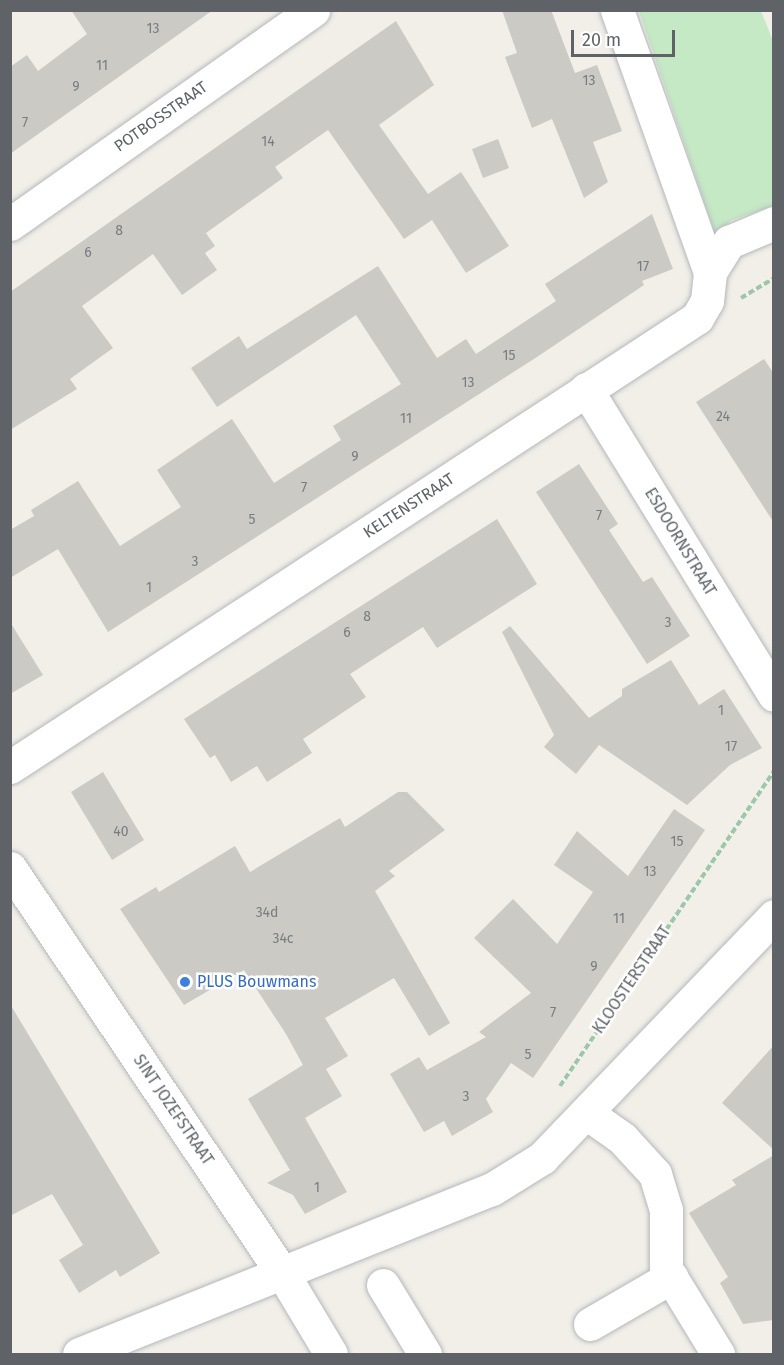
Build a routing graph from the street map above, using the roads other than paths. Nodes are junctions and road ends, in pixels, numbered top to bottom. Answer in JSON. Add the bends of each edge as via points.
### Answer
{"nodes":[{"id":1,"x":313,"y":10,"type":"edge"},
{"id":2,"x":617,"y":10,"type":"edge"},
{"id":3,"x":774,"y":223,"type":"edge"},
{"id":4,"x":10,"y":224,"type":"edge"},
{"id":5,"x":710,"y":272,"type":"junction"},
{"id":6,"x":586,"y":389,"type":"junction"},
{"id":7,"x":774,"y":695,"type":"edge"},
{"id":8,"x":10,"y":767,"type":"edge"},
{"id":9,"x":10,"y":868,"type":"edge"},
{"id":10,"x":774,"y":916,"type":"edge"},
{"id":11,"x":588,"y":1114,"type":"junction"},
{"id":12,"x":283,"y":1274,"type":"junction"},
{"id":13,"x":671,"y":1277,"type":"junction"},
{"id":14,"x":383,"y":1285,"type":"dead end"},
{"id":15,"x":590,"y":1324,"type":"dead end"},
{"id":16,"x":79,"y":1354,"type":"edge"},
{"id":17,"x":331,"y":1354,"type":"edge"},
{"id":18,"x":424,"y":1354,"type":"edge"},
{"id":19,"x":718,"y":1354,"type":"edge"}],
"edges":[{"from":1,"to":4,"type":"street","name":"POTBOSSTRAAT"},
{"from":2,"to":5,"type":"street"},
{"from":3,"to":5,"type":"street","name":"KELTENSTRAAT","via":[[729,242]]},
{"from":5,"to":6,"type":"street","name":"KELTENSTRAAT","via":[[707,301],[697,318]]},
{"from":6,"to":7,"type":"street","name":"ESDOORNSTRAAT"},
{"from":6,"to":8,"type":"street","name":"KELTENSTRAAT"},
{"from":9,"to":12,"type":"street","name":"SINT JOZEFSTRAAT"},
{"from":10,"to":11,"type":"street"},
{"from":11,"to":12,"type":"street","via":[[542,1158],[492,1189]]},
{"from":11,"to":13,"type":"street","via":[[622,1138],[655,1174],[666,1210],[666,1269]]},
{"from":12,"to":16,"type":"street"},
{"from":12,"to":17,"type":"street","name":"SINT JOZEFSTRAAT"},
{"from":13,"to":15,"type":"street"},
{"from":13,"to":19,"type":"street"},
{"from":14,"to":18,"type":"street"}]}
